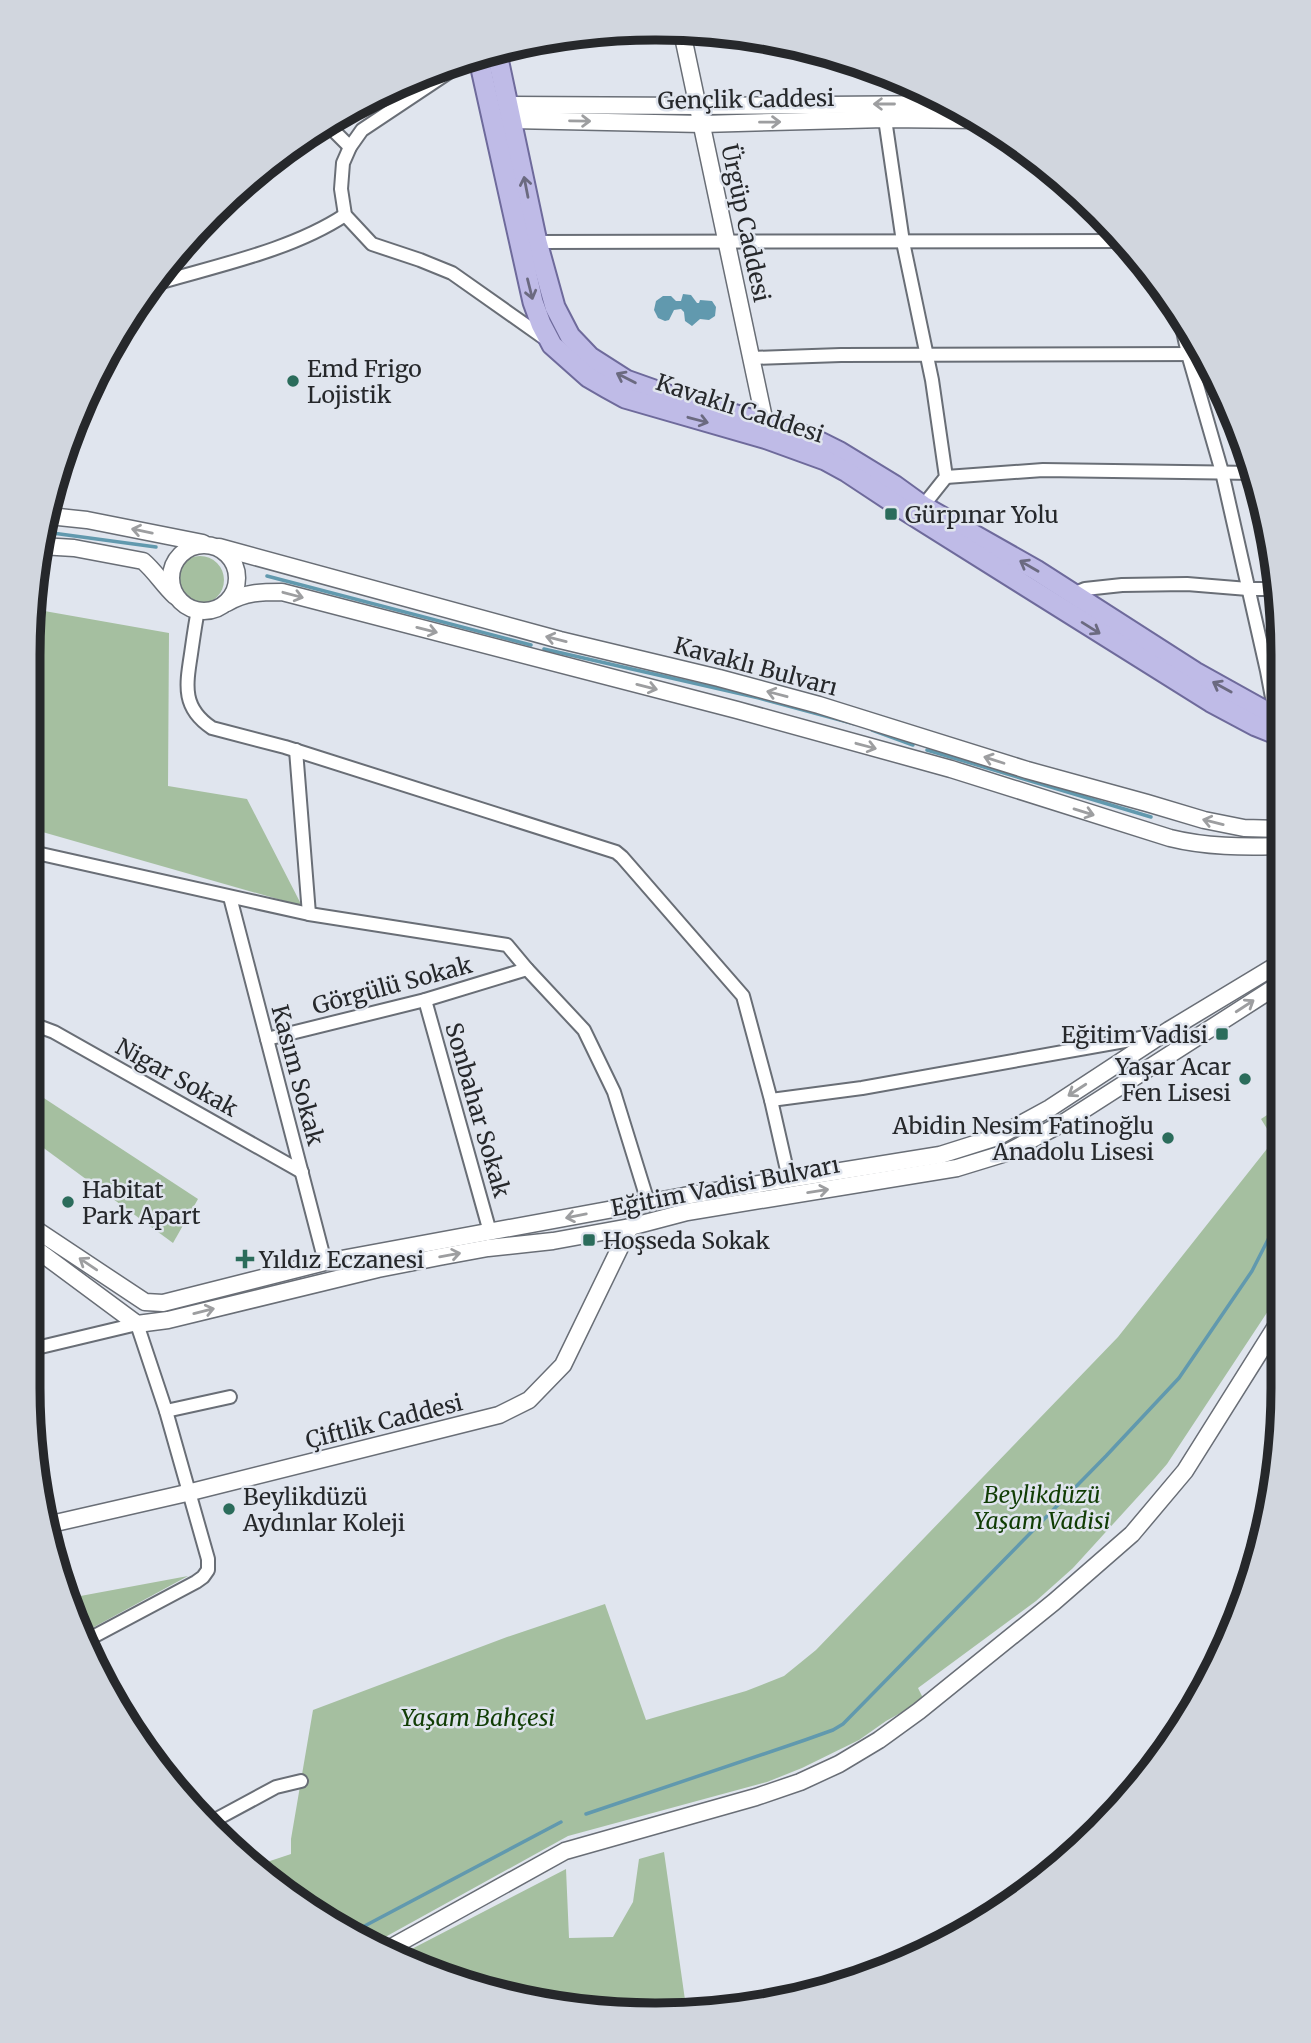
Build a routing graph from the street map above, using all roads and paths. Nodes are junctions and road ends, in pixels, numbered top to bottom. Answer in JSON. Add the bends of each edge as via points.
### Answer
{"nodes":[{"id":1,"x":684,"y":41,"type":"edge"},
{"id":2,"x":499,"y":60,"type":"edge"},
{"id":3,"x":480,"y":66,"type":"edge"},
{"id":4,"x":432,"y":83,"type":"edge"},
{"id":5,"x":928,"y":104,"type":"edge"},
{"id":6,"x":698,"y":106,"type":"junction"},
{"id":7,"x":510,"y":112,"type":"junction"},
{"id":8,"x":886,"y":119,"type":"junction"},
{"id":9,"x":957,"y":120,"type":"edge"},
{"id":10,"x":702,"y":124,"type":"junction"},
{"id":11,"x":334,"y":131,"type":"edge"},
{"id":12,"x":350,"y":147,"type":"junction"},
{"id":13,"x":345,"y":215,"type":"junction"},
{"id":14,"x":1110,"y":241,"type":"edge"},
{"id":15,"x":537,"y":242,"type":"junction"},
{"id":16,"x":727,"y":242,"type":"junction"},
{"id":17,"x":904,"y":242,"type":"junction"},
{"id":18,"x":168,"y":280,"type":"edge"},
{"id":19,"x":552,"y":345,"type":"junction"},
{"id":20,"x":1186,"y":345,"type":"edge"},
{"id":21,"x":1188,"y":354,"type":"junction"},
{"id":22,"x":1191,"y":354,"type":"edge"},
{"id":23,"x":927,"y":355,"type":"junction"},
{"id":24,"x":751,"y":358,"type":"junction"},
{"id":25,"x":765,"y":423,"type":"junction"},
{"id":26,"x":1222,"y":472,"type":"junction"},
{"id":27,"x":1243,"y":473,"type":"edge"},
{"id":28,"x":946,"y":477,"type":"junction"},
{"id":29,"x":923,"y":506,"type":"junction"},
{"id":30,"x":56,"y":517,"type":"edge"},
{"id":31,"x":214,"y":546,"type":"junction"},
{"id":32,"x":50,"y":547,"type":"edge"},
{"id":33,"x":1248,"y":589,"type":"junction"},
{"id":34,"x":1266,"y":589,"type":"edge"},
{"id":35,"x":1073,"y":594,"type":"junction"},
{"id":36,"x":177,"y":597,"type":"junction"},
{"id":37,"x":227,"y":603,"type":"junction"},
{"id":38,"x":198,"y":610,"type":"junction"},
{"id":39,"x":1271,"y":685,"type":"edge"},
{"id":40,"x":1271,"y":707,"type":"edge"},
{"id":41,"x":1271,"y":732,"type":"edge"},
{"id":42,"x":296,"y":750,"type":"junction"},
{"id":43,"x":1271,"y":829,"type":"edge"},
{"id":44,"x":1271,"y":846,"type":"edge"},
{"id":45,"x":40,"y":854,"type":"edge"},
{"id":46,"x":230,"y":897,"type":"junction"},
{"id":47,"x":309,"y":914,"type":"junction"},
{"id":48,"x":1271,"y":968,"type":"edge"},
{"id":49,"x":527,"y":969,"type":"junction"},
{"id":50,"x":1271,"y":990,"type":"edge"},
{"id":51,"x":425,"y":1000,"type":"junction"},
{"id":52,"x":40,"y":1027,"type":"edge"},
{"id":53,"x":1170,"y":1030,"type":"junction"},
{"id":54,"x":267,"y":1039,"type":"junction"},
{"id":55,"x":771,"y":1100,"type":"junction"},
{"id":56,"x":302,"y":1172,"type":"junction"},
{"id":57,"x":789,"y":1179,"type":"junction"},
{"id":58,"x":648,"y":1202,"type":"junction"},
{"id":59,"x":652,"y":1220,"type":"junction"},
{"id":60,"x":629,"y":1227,"type":"junction"},
{"id":61,"x":40,"y":1232,"type":"edge"},
{"id":62,"x":490,"y":1232,"type":"junction"},
{"id":63,"x":40,"y":1252,"type":"edge"},
{"id":64,"x":325,"y":1262,"type":"junction"},
{"id":65,"x":145,"y":1302,"type":"junction"},
{"id":66,"x":137,"y":1324,"type":"junction"},
{"id":67,"x":1271,"y":1334,"type":"edge"},
{"id":68,"x":40,"y":1347,"type":"edge"},
{"id":69,"x":230,"y":1397,"type":"dead end"},
{"id":70,"x":166,"y":1410,"type":"junction"},
{"id":71,"x":191,"y":1492,"type":"junction"},
{"id":72,"x":55,"y":1523,"type":"edge"},
{"id":73,"x":93,"y":1637,"type":"edge"},
{"id":74,"x":301,"y":1781,"type":"dead end"},
{"id":75,"x":216,"y":1819,"type":"edge"},
{"id":76,"x":396,"y":1945,"type":"edge"}],
"edges":[{"from":1,"to":6,"type":"main road","name":"Ürgüp Caddesi"},
{"from":2,"to":7,"type":"main road","name":"Kavaklı Caddesi"},
{"from":3,"to":19,"type":"main road","name":"Kavaklı Caddesi","one_way":true,"via":[[533,302]]},
{"from":4,"to":12,"type":"street","via":[[362,130]]},
{"from":5,"to":6,"type":"main road","name":"Gençlik Caddesi","one_way":true},
{"from":6,"to":7,"type":"main road","name":"Gençlik Caddesi"},
{"from":6,"to":10,"type":"main road","name":"Ürgüp Caddesi"},
{"from":7,"to":10,"type":"main road","name":"Gençlik Caddesi","one_way":true},
{"from":15,"to":7,"type":"main road","name":"Kavaklı Caddesi","one_way":true},
{"from":8,"to":9,"type":"main road","name":"Gençlik Caddesi"},
{"from":10,"to":8,"type":"main road","name":"Gençlik Caddesi","one_way":true},
{"from":8,"to":17,"type":"street"},
{"from":10,"to":16,"type":"main road","name":"Ürgüp Caddesi"},
{"from":11,"to":12,"type":"street"},
{"from":12,"to":13,"type":"street","via":[[341,189]]},
{"from":13,"to":18,"type":"street","via":[[282,246]]},
{"from":13,"to":19,"type":"street","via":[[372,244],[452,273]]},
{"from":14,"to":17,"type":"street"},
{"from":15,"to":16,"type":"street"},
{"from":25,"to":15,"type":"main road","name":"Kavaklı Caddesi","one_way":true,"via":[[626,380],[590,357],[570,336],[555,307]]},
{"from":16,"to":17,"type":"street"},
{"from":16,"to":24,"type":"main road","name":"Ürgüp Caddesi"},
{"from":17,"to":23,"type":"street"},
{"from":19,"to":41,"type":"main road","name":"Kavaklı Caddesi","one_way":true,"via":[[588,377],[625,398],[825,460],[1211,702]]},
{"from":20,"to":21,"type":"street"},
{"from":21,"to":22,"type":"street"},
{"from":21,"to":23,"type":"street"},
{"from":21,"to":26,"type":"street"},
{"from":23,"to":24,"type":"street"},
{"from":23,"to":28,"type":"street"},
{"from":24,"to":25,"type":"main road","name":"Ürgüp Caddesi"},
{"from":25,"to":29,"type":"main road","name":"Kavaklı Caddesi","via":[[840,452]]},
{"from":26,"to":27,"type":"street"},
{"from":26,"to":28,"type":"street","via":[[1043,470]]},
{"from":26,"to":33,"type":"street"},
{"from":28,"to":29,"type":"street"},
{"from":35,"to":29,"type":"main road","name":"Kavaklı Caddesi","one_way":true},
{"from":31,"to":30,"type":"main road","name":"Kavaklı Bulvarı","one_way":true},
{"from":31,"to":36,"type":"main road","via":[[198,545],[179,555],[171,575]]},
{"from":31,"to":37,"type":"main road","via":[[228,554],[237,572],[234,594]]},
{"from":43,"to":31,"type":"main road","name":"Kavaklı Bulvarı","one_way":true,"via":[[1204,820],[818,705]]},
{"from":32,"to":36,"type":"main road","via":[[143,561]]},
{"from":33,"to":34,"type":"street"},
{"from":33,"to":35,"type":"street","via":[[1122,585]]},
{"from":33,"to":39,"type":"street"},
{"from":40,"to":35,"type":"main road","name":"Kavaklı Caddesi","one_way":true,"via":[[1195,672]]},
{"from":36,"to":38,"type":"main road"},
{"from":37,"to":38,"type":"main road","name":"Kavaklı Bulvarı","via":[[218,609]]},
{"from":37,"to":44,"type":"main road","name":"Kavaklı Bulvarı","one_way":true,"via":[[258,592],[282,592],[951,769],[1193,844]]},
{"from":38,"to":42,"type":"street","via":[[186,689],[193,710],[212,728]]},
{"from":42,"to":47,"type":"street"},
{"from":42,"to":55,"type":"street","via":[[616,852],[743,996]]},
{"from":45,"to":46,"type":"street"},
{"from":46,"to":47,"type":"street"},
{"from":46,"to":54,"type":"street","name":"Kasım Sokak"},
{"from":47,"to":49,"type":"street","via":[[507,945]]},
{"from":48,"to":53,"type":"main road","name":"Eğitim Vadisi Bulvarı"},
{"from":49,"to":51,"type":"street","name":"Görgülü Sokak"},
{"from":49,"to":58,"type":"street","via":[[584,1030],[614,1092]]},
{"from":59,"to":50,"type":"main road","name":"Eğitim Vadisi Bulvarı","one_way":true,"via":[[957,1168],[1006,1153],[1063,1122]]},
{"from":51,"to":54,"type":"street","name":"Görgülü Sokak"},
{"from":51,"to":62,"type":"street","name":"Sonbahar Sokak"},
{"from":52,"to":56,"type":"street","name":"Nigar Sokak"},
{"from":53,"to":55,"type":"street","via":[[1136,1040]]},
{"from":53,"to":57,"type":"main road","name":"Eğitim Vadisi Bulvarı","one_way":true,"via":[[1056,1105],[997,1137],[940,1155]]},
{"from":54,"to":56,"type":"street","name":"Kasım Sokak"},
{"from":55,"to":57,"type":"street"},
{"from":56,"to":64,"type":"street","name":"Kasım Sokak"},
{"from":57,"to":58,"type":"main road","name":"Eğitim Vadisi Bulvarı"},
{"from":58,"to":59,"type":"main road"},
{"from":58,"to":62,"type":"main road","name":"Eğitim Vadisi Bulvarı","one_way":true},
{"from":59,"to":60,"type":"main road","name":"Eğitim Vadisi Bulvarı"},
{"from":66,"to":60,"type":"main road","name":"Eğitim Vadisi Bulvarı","one_way":true,"via":[[439,1257]]},
{"from":60,"to":71,"type":"main road","name":"Çiftlik Caddesi","via":[[563,1364],[529,1400],[499,1415]]},
{"from":65,"to":61,"type":"main road","one_way":true},
{"from":62,"to":64,"type":"main road","name":"Eğitim Vadisi Bulvarı"},
{"from":63,"to":66,"type":"main road"},
{"from":64,"to":65,"type":"main road","name":"Eğitim Vadisi Bulvarı","via":[[163,1303]]},
{"from":65,"to":66,"type":"street"},
{"from":66,"to":68,"type":"street"},
{"from":66,"to":70,"type":"street"},
{"from":67,"to":76,"type":"main road","via":[[1185,1471],[1132,1534],[879,1740],[800,1782],[565,1851]]},
{"from":69,"to":70,"type":"street"},
{"from":70,"to":71,"type":"street"},
{"from":71,"to":72,"type":"main road","name":"Çiftlik Caddesi"},
{"from":71,"to":73,"type":"street","via":[[208,1570],[203,1577]]},
{"from":74,"to":75,"type":"street","via":[[276,1787]]}]}
